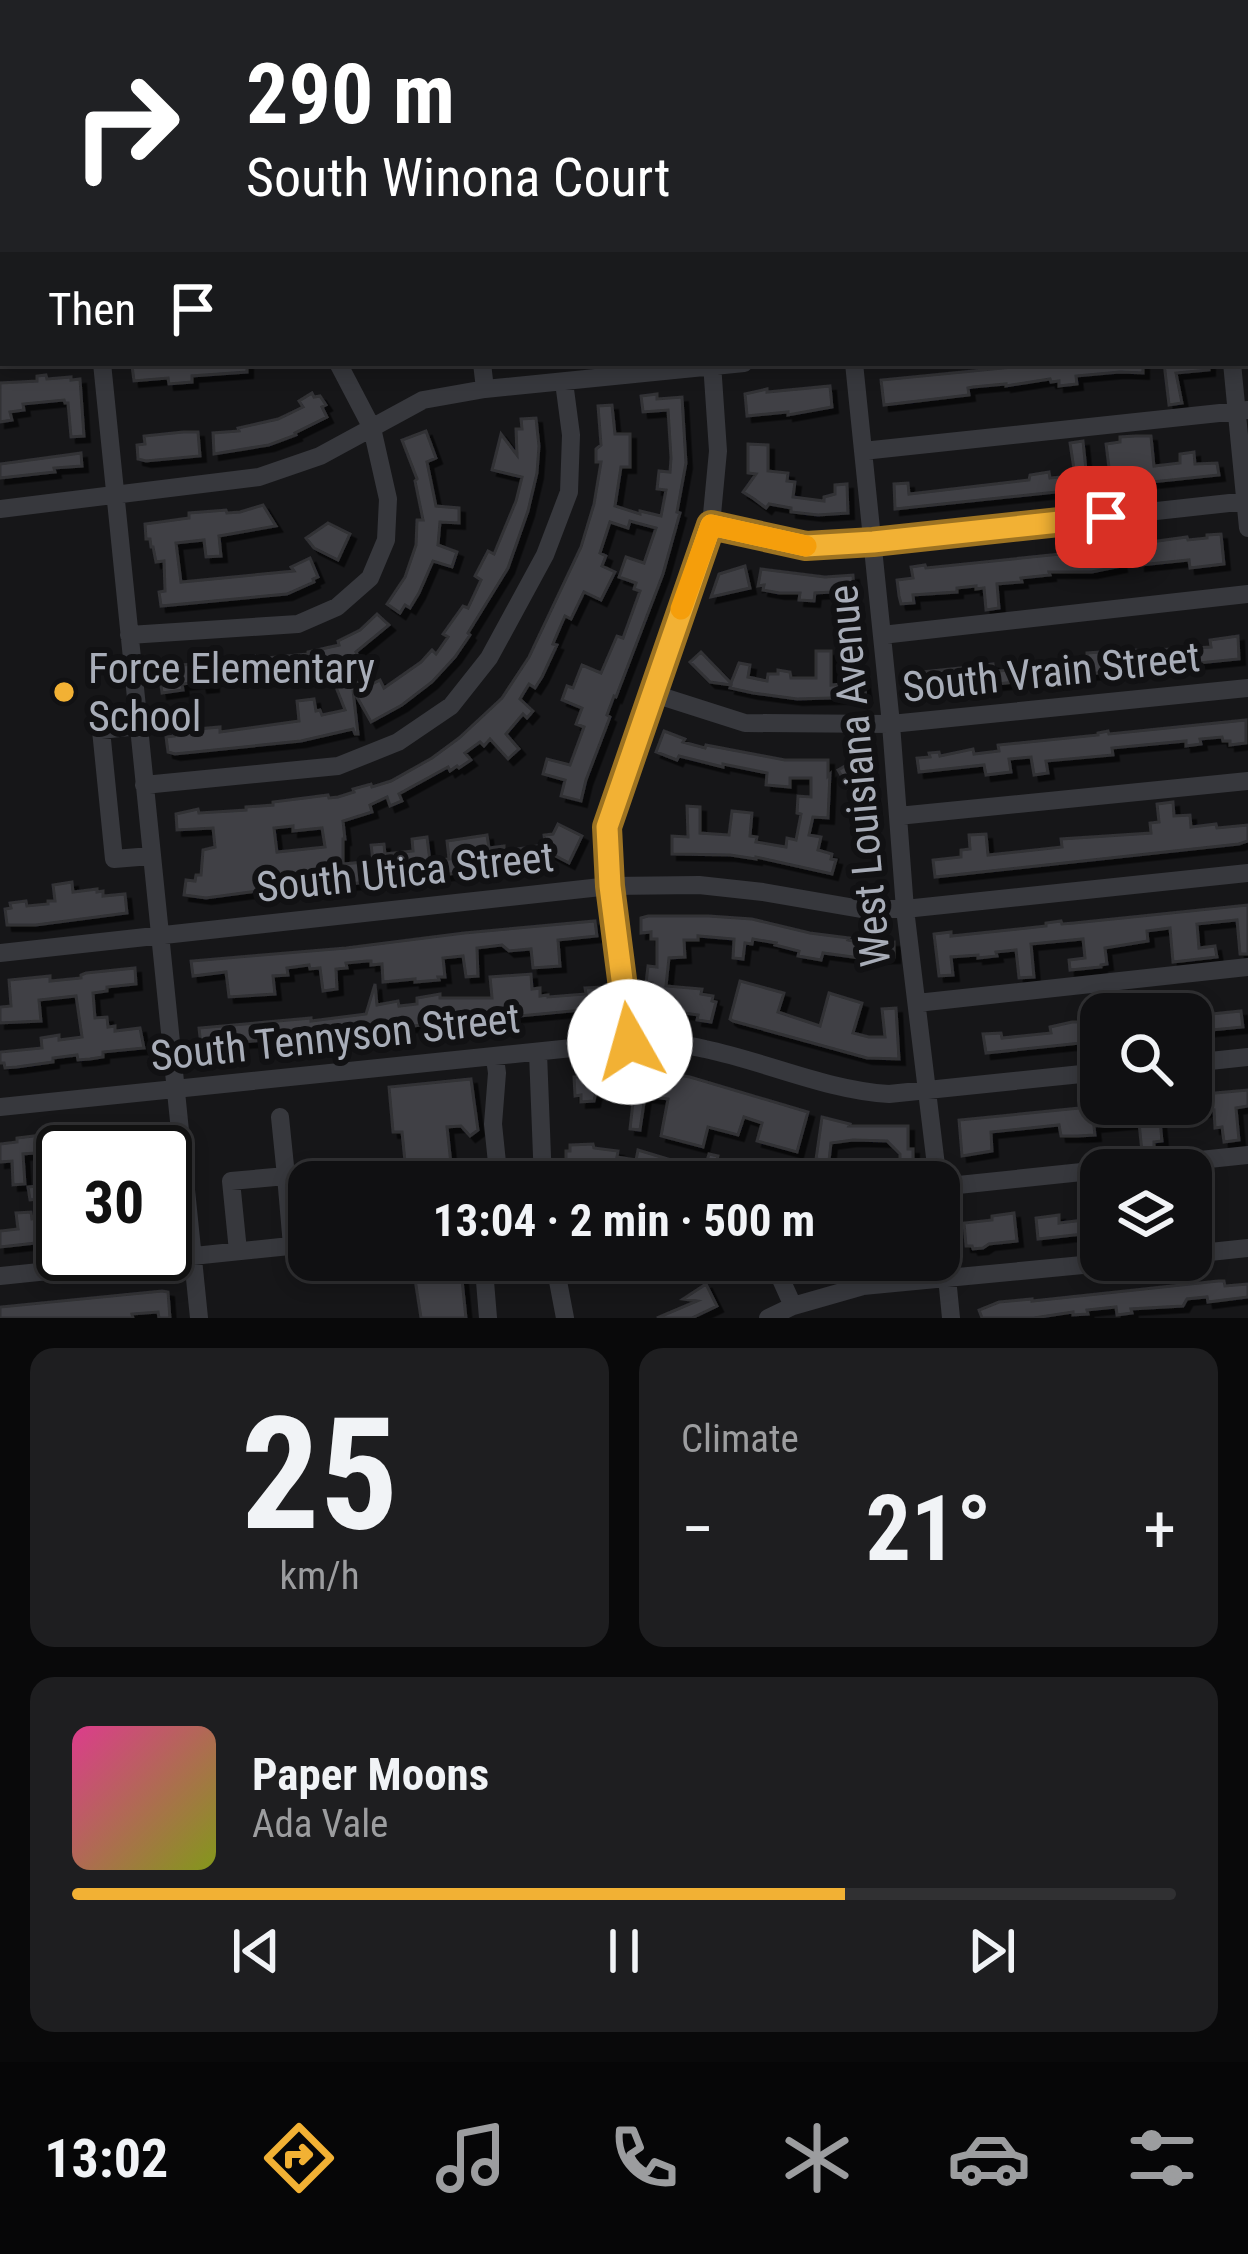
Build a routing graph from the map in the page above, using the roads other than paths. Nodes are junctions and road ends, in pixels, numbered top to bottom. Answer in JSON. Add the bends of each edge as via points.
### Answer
{"nodes":[{"id":1,"x":102,"y":366,"type":"edge"},
{"id":2,"x":340,"y":366,"type":"edge"},
{"id":3,"x":482,"y":366,"type":"edge"},
{"id":4,"x":703,"y":366,"type":"edge"},
{"id":5,"x":712,"y":366,"type":"edge"},
{"id":6,"x":854,"y":366,"type":"edge"},
{"id":7,"x":1233,"y":366,"type":"edge"},
{"id":8,"x":564,"y":382,"type":"junction"},
{"id":9,"x":484,"y":389,"type":"junction"},
{"id":10,"x":1242,"y":411,"type":"edge"},
{"id":11,"x":372,"y":428,"type":"junction"},
{"id":12,"x":863,"y":451,"type":"junction"},
{"id":13,"x":115,"y":496,"type":"junction"},
{"id":14,"x":1247,"y":501,"type":"edge"},
{"id":15,"x":0,"y":509,"type":"edge"},
{"id":16,"x":711,"y":525,"type":"junction"},
{"id":17,"x":1248,"y":528,"type":"edge"},
{"id":18,"x":873,"y":542,"type":"junction"},
{"id":19,"x":1248,"y":594,"type":"edge"},
{"id":20,"x":129,"y":635,"type":"junction"},
{"id":21,"x":882,"y":635,"type":"junction"},
{"id":22,"x":1248,"y":688,"type":"edge"},
{"id":23,"x":651,"y":693,"type":"junction"},
{"id":24,"x":891,"y":724,"type":"junction"},
{"id":25,"x":138,"y":726,"type":"junction"},
{"id":26,"x":1248,"y":782,"type":"edge"},
{"id":27,"x":144,"y":785,"type":"junction"},
{"id":28,"x":898,"y":816,"type":"junction"},
{"id":29,"x":151,"y":856,"type":"junction"},
{"id":30,"x":1248,"y":873,"type":"edge"},
{"id":31,"x":610,"y":886,"type":"junction"},
{"id":32,"x":905,"y":909,"type":"junction"},
{"id":33,"x":159,"y":935,"type":"junction"},
{"id":34,"x":0,"y":953,"type":"edge"},
{"id":35,"x":1248,"y":967,"type":"edge"},
{"id":36,"x":916,"y":1003,"type":"junction"},
{"id":37,"x":630,"y":1042,"type":"junction"},
{"id":38,"x":538,"y":1053,"type":"junction"},
{"id":39,"x":1248,"y":1057,"type":"edge"},
{"id":40,"x":495,"y":1058,"type":"junction"},
{"id":41,"x":1212,"y":1061,"type":"edge"},
{"id":42,"x":1080,"y":1074,"type":"edge"},
{"id":43,"x":175,"y":1090,"type":"junction"},
{"id":44,"x":928,"y":1090,"type":"junction"},
{"id":45,"x":0,"y":1107,"type":"edge"},
{"id":46,"x":280,"y":1117,"type":"dead end"},
{"id":47,"x":179,"y":1125,"type":"edge"},
{"id":48,"x":1248,"y":1155,"type":"edge"},
{"id":49,"x":1212,"y":1159,"type":"edge"},
{"id":50,"x":497,"y":1161,"type":"edge"},
{"id":51,"x":542,"y":1161,"type":"edge"},
{"id":52,"x":935,"y":1161,"type":"edge"},
{"id":53,"x":1080,"y":1172,"type":"edge"},
{"id":54,"x":286,"y":1176,"type":"junction"},
{"id":55,"x":288,"y":1186,"type":"edge"},
{"id":56,"x":960,"y":1186,"type":"edge"},
{"id":57,"x":288,"y":1246,"type":"edge"},
{"id":58,"x":1248,"y":1248,"type":"edge"},
{"id":59,"x":238,"y":1251,"type":"junction"},
{"id":60,"x":1212,"y":1252,"type":"edge"},
{"id":61,"x":192,"y":1256,"type":"joint"},
{"id":62,"x":1080,"y":1266,"type":"edge"},
{"id":63,"x":36,"y":1272,"type":"edge"},
{"id":64,"x":0,"y":1276,"type":"edge"},
{"id":65,"x":960,"y":1279,"type":"edge"},
{"id":66,"x":485,"y":1281,"type":"edge"},
{"id":67,"x":558,"y":1281,"type":"edge"},
{"id":68,"x":782,"y":1281,"type":"edge"},
{"id":69,"x":934,"y":1281,"type":"edge"},
{"id":70,"x":948,"y":1281,"type":"edge"},
{"id":71,"x":793,"y":1306,"type":"junction"},
{"id":72,"x":199,"y":1318,"type":"edge"},
{"id":73,"x":488,"y":1318,"type":"edge"},
{"id":74,"x":565,"y":1318,"type":"edge"},
{"id":75,"x":768,"y":1318,"type":"edge"},
{"id":76,"x":951,"y":1318,"type":"edge"}],
"edges":[{"from":1,"to":13,"type":"street"},
{"from":2,"to":11,"type":"street"},
{"from":3,"to":9,"type":"street"},
{"from":4,"to":8,"type":"street"},
{"from":5,"to":16,"type":"street","via":[[718,451]]},
{"from":6,"to":12,"type":"street","name":"West Louisiana Avenue"},
{"from":7,"to":10,"type":"street"},
{"from":8,"to":9,"type":"street"},
{"from":8,"to":27,"type":"street","via":[[569,493],[489,658],[451,706],[398,742],[338,766]]},
{"from":9,"to":11,"type":"street","via":[[424,400]]},
{"from":10,"to":12,"type":"street"},
{"from":10,"to":14,"type":"street"},
{"from":11,"to":13,"type":"street","via":[[259,477]]},
{"from":11,"to":20,"type":"street","via":[[388,500],[386,539],[370,578],[337,607],[298,624]]},
{"from":12,"to":18,"type":"street","name":"West Louisiana Avenue"},
{"from":13,"to":15,"type":"street"},
{"from":13,"to":20,"type":"street"},
{"from":14,"to":17,"type":"street"},
{"from":14,"to":18,"type":"street"},
{"from":16,"to":18,"type":"street","via":[[806,546]]},
{"from":16,"to":23,"type":"street"},
{"from":18,"to":21,"type":"street","name":"West Louisiana Avenue"},
{"from":19,"to":21,"type":"street"},
{"from":20,"to":25,"type":"street"},
{"from":21,"to":24,"type":"street","name":"West Louisiana Avenue"},
{"from":22,"to":24,"type":"street","name":"South Vrain Street"},
{"from":23,"to":24,"type":"street","name":"South Vrain Street","via":[[746,723]]},
{"from":23,"to":31,"type":"street","via":[[607,827]]},
{"from":24,"to":28,"type":"street","name":"West Louisiana Avenue"},
{"from":25,"to":27,"type":"street"},
{"from":25,"to":29,"type":"street","via":[[100,730],[113,859]]},
{"from":26,"to":28,"type":"street"},
{"from":27,"to":29,"type":"street"},
{"from":28,"to":32,"type":"street","name":"West Louisiana Avenue"},
{"from":29,"to":33,"type":"street"},
{"from":30,"to":32,"type":"street","name":"South Utica Street"},
{"from":31,"to":32,"type":"street","name":"South Utica Street","via":[[699,885]]},
{"from":31,"to":33,"type":"street","name":"South Utica Street"},
{"from":31,"to":37,"type":"street"},
{"from":32,"to":36,"type":"street","name":"West Louisiana Avenue"},
{"from":33,"to":34,"type":"street","name":"South Utica Street"},
{"from":33,"to":43,"type":"street"},
{"from":35,"to":36,"type":"street"},
{"from":36,"to":44,"type":"street","name":"West Louisiana Avenue"},
{"from":37,"to":38,"type":"street","name":"South Tennyson Street"},
{"from":37,"to":44,"type":"street","name":"South Tennyson Street","via":[[706,1049],[860,1092]]},
{"from":38,"to":40,"type":"street","name":"South Tennyson Street"},
{"from":38,"to":51,"type":"street"},
{"from":39,"to":41,"type":"street"},
{"from":40,"to":43,"type":"street","name":"South Tennyson Street"},
{"from":40,"to":50,"type":"street"},
{"from":42,"to":44,"type":"street","name":"South Tennyson Street"},
{"from":43,"to":45,"type":"street","name":"South Tennyson Street"},
{"from":43,"to":47,"type":"street"},
{"from":44,"to":52,"type":"street","name":"West Louisiana Avenue"},
{"from":46,"to":54,"type":"street"},
{"from":48,"to":49,"type":"street"},
{"from":53,"to":56,"type":"street"},
{"from":54,"to":55,"type":"street"},
{"from":54,"to":59,"type":"street","via":[[231,1181]]},
{"from":57,"to":59,"type":"street"},
{"from":58,"to":60,"type":"street"},
{"from":59,"to":61,"type":"street"},
{"from":61,"to":72,"type":"street"},
{"from":62,"to":65,"type":"street"},
{"from":63,"to":64,"type":"street"},
{"from":66,"to":73,"type":"street"},
{"from":67,"to":74,"type":"street"},
{"from":68,"to":71,"type":"street"},
{"from":69,"to":71,"type":"street","via":[[863,1286]]},
{"from":70,"to":76,"type":"street","name":"West Louisiana Avenue"},
{"from":71,"to":75,"type":"street"}]}
